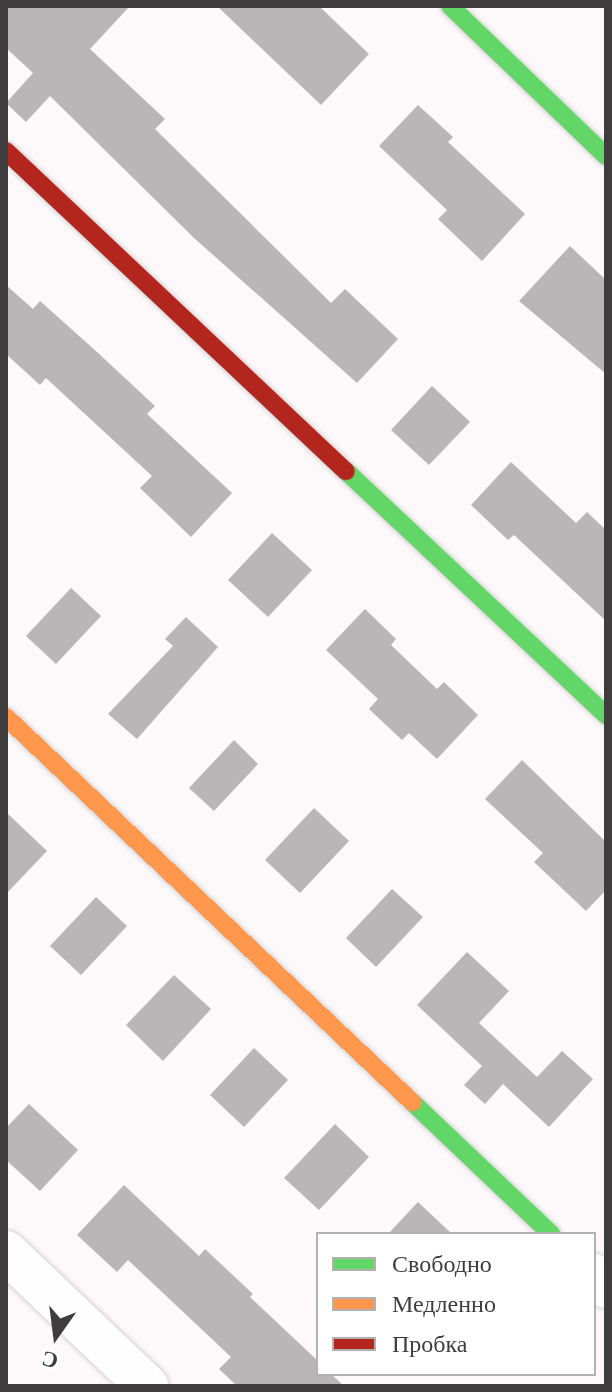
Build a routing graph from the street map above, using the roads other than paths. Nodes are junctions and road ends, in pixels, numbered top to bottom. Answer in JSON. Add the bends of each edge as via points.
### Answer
{"nodes":[{"id":1,"x":450,"y":6,"type":"edge"},
{"id":2,"x":6,"y":151,"type":"edge"},
{"id":3,"x":606,"y":156,"type":"edge"},
{"id":4,"x":606,"y":715,"type":"edge"},
{"id":5,"x":6,"y":717,"type":"edge"},
{"id":6,"x":549,"y":1232,"type":"edge"},
{"id":7,"x":6,"y":1252,"type":"edge"},
{"id":8,"x":147,"y":1386,"type":"edge"}],
"edges":[{"from":1,"to":3,"type":"street"},
{"from":2,"to":4,"type":"street"},
{"from":5,"to":6,"type":"street"},
{"from":7,"to":8,"type":"street"}]}
